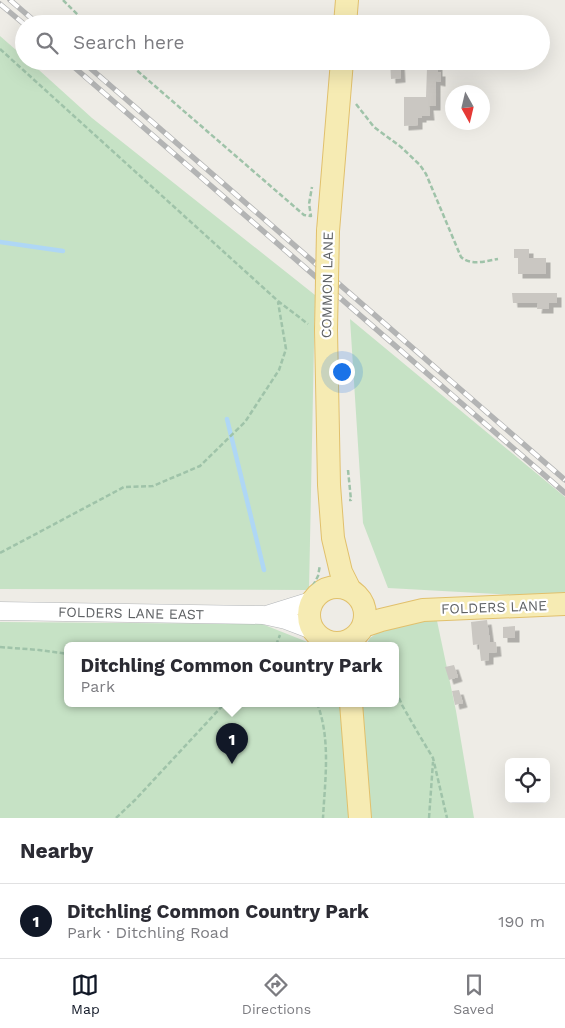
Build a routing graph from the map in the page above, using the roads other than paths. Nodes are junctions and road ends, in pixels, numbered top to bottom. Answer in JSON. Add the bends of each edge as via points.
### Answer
{"nodes":[{"id":1,"x":347,"y":0,"type":"edge"},
{"id":2,"x":346,"y":15,"type":"edge"},
{"id":3,"x":341,"y":70,"type":"edge"},
{"id":4,"x":333,"y":538,"type":"junction"},
{"id":5,"x":353,"y":592,"type":"junction"},
{"id":6,"x":316,"y":597,"type":"junction"},
{"id":7,"x":565,"y":604,"type":"edge"},
{"id":8,"x":423,"y":610,"type":"junction"},
{"id":9,"x":0,"y":611,"type":"edge"},
{"id":10,"x":263,"y":615,"type":"junction"},
{"id":11,"x":357,"y":636,"type":"edge"},
{"id":12,"x":320,"y":637,"type":"edge"},
{"id":13,"x":351,"y":707,"type":"edge"},
{"id":14,"x":360,"y":818,"type":"edge"}],
"edges":[{"from":1,"to":2,"type":"main road"},
{"from":3,"to":4,"type":"main road","name":"COMMON LANE","bridge":true,"via":[[328,232],[326,330]]},
{"from":4,"to":5,"type":"main road","name":"COMMON LANE","via":[[341,572]]},
{"from":4,"to":6,"type":"main road","name":"COMMON LANE","via":[[328,572]]},
{"from":5,"to":6,"type":"main road","via":[[334,587]]},
{"from":5,"to":8,"type":"main road","name":"FOLDERS LANE","via":[[380,604]]},
{"from":5,"to":11,"type":"main road","via":[[362,601],[365,617]]},
{"from":6,"to":10,"type":"street","name":"FOLDERS LANE EAST"},
{"from":6,"to":12,"type":"main road","via":[[310,616],[311,624]]},
{"from":7,"to":8,"type":"main road","name":"FOLDERS LANE"},
{"from":8,"to":11,"type":"main road","name":"FOLDERS LANE","via":[[381,620]]},
{"from":9,"to":10,"type":"street","name":"FOLDERS LANE EAST"},
{"from":10,"to":12,"type":"street","name":"FOLDERS LANE EAST","via":[[286,620]]},
{"from":11,"to":12,"type":"main road","via":[[340,642]]},
{"from":13,"to":14,"type":"main road"}]}
